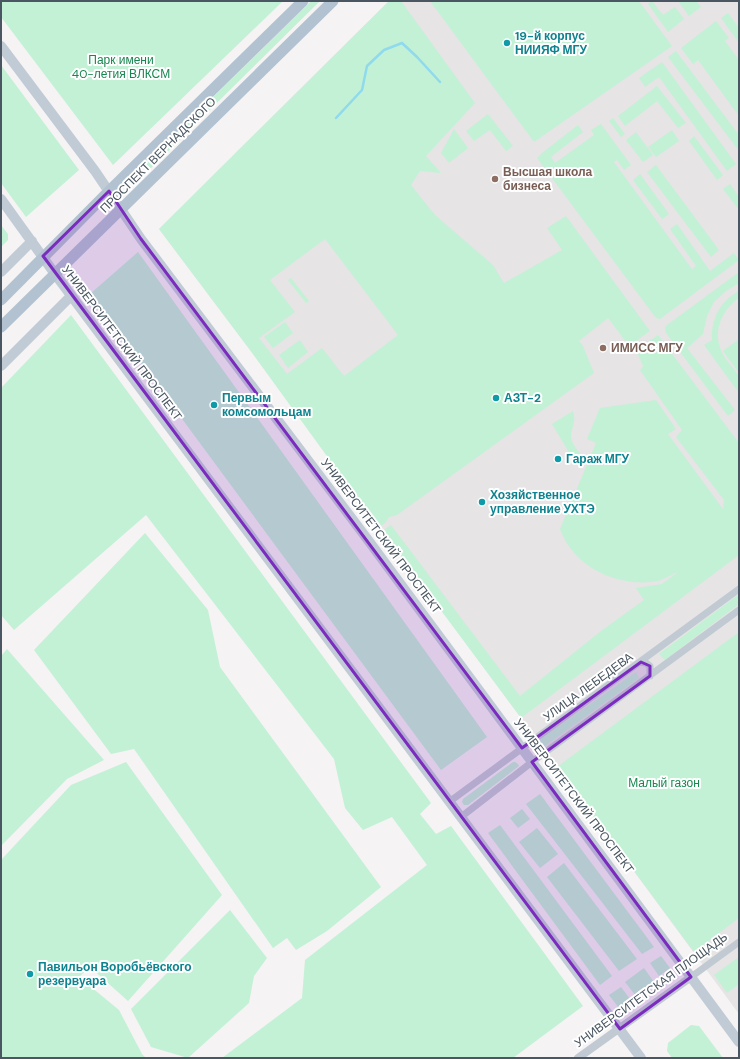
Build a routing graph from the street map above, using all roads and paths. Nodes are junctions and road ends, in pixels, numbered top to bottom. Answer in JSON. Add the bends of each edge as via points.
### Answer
{"nodes":[{"id":1,"x":303,"y":1,"type":"edge"},
{"id":2,"x":333,"y":1,"type":"edge"},
{"id":3,"x":1,"y":46,"type":"edge"},
{"id":4,"x":109,"y":191,"type":"junction"},
{"id":5,"x":1,"y":199,"type":"edge"},
{"id":6,"x":122,"y":210,"type":"junction"},
{"id":7,"x":32,"y":241,"type":"junction"},
{"id":8,"x":43,"y":256,"type":"junction"},
{"id":9,"x":1,"y":272,"type":"edge"},
{"id":10,"x":55,"y":274,"type":"junction"},
{"id":11,"x":71,"y":296,"type":"junction"},
{"id":12,"x":1,"y":300,"type":"edge"},
{"id":13,"x":1,"y":327,"type":"edge"},
{"id":14,"x":1,"y":366,"type":"edge"},
{"id":15,"x":739,"y":589,"type":"edge"},
{"id":16,"x":739,"y":610,"type":"edge"},
{"id":17,"x":641,"y":662,"type":"junction"},
{"id":18,"x":650,"y":676,"type":"junction"},
{"id":19,"x":522,"y":748,"type":"junction"},
{"id":20,"x":532,"y":762,"type":"junction"},
{"id":21,"x":449,"y":802,"type":"junction"},
{"id":22,"x":461,"y":817,"type":"junction"},
{"id":23,"x":739,"y":942,"type":"edge"},
{"id":24,"x":691,"y":977,"type":"junction"},
{"id":25,"x":620,"y":1029,"type":"junction"},
{"id":26,"x":739,"y":1042,"type":"edge"},
{"id":27,"x":578,"y":1058,"type":"edge"},
{"id":28,"x":641,"y":1058,"type":"edge"}],
"edges":[{"from":1,"to":4,"type":"main road","name":"ПРОСПЕКТ ВЕРНАДСКОГО"},
{"from":2,"to":6,"type":"main road","name":"ПРОСПЕКТ ВЕРНАДСКОГО"},
{"from":3,"to":4,"type":"main road","name":"УНИВЕРСИТЕТСКИЙ ПРОСПЕКТ"},
{"from":4,"to":6,"type":"main road","name":"УНИВЕРСИТЕТСКИЙ ПРОСПЕКТ"},
{"from":4,"to":8,"type":"main road","name":"ПРОСПЕКТ ВЕРНАДСКОГО"},
{"from":5,"to":7,"type":"main road","name":"УНИВЕРСИТЕТСКИЙ ПРОСПЕКТ"},
{"from":6,"to":10,"type":"main road","name":"ПРОСПЕКТ ВЕРНАДСКОГО"},
{"from":6,"to":19,"type":"main road","name":"УНИВЕРСИТЕТСКИЙ ПРОСПЕКТ"},
{"from":7,"to":8,"type":"main road","name":"УНИВЕРСИТЕТСКИЙ ПРОСПЕКТ"},
{"from":7,"to":9,"type":"main road"},
{"from":8,"to":10,"type":"main road","name":"УНИВЕРСИТЕТСКИЙ ПРОСПЕКТ"},
{"from":8,"to":12,"type":"main road","name":"ПРОСПЕКТ ВЕРНАДСКОГО"},
{"from":10,"to":11,"type":"main road","name":"УНИВЕРСИТЕТСКИЙ ПРОСПЕКТ"},
{"from":10,"to":13,"type":"main road","name":"ПРОСПЕКТ ВЕРНАДСКОГО"},
{"from":11,"to":14,"type":"main road"},
{"from":11,"to":21,"type":"main road","name":"УНИВЕРСИТЕТСКИЙ ПРОСПЕКТ"},
{"from":15,"to":17,"type":"street","name":"УЛИЦА ЛЕБЕДЕВА"},
{"from":16,"to":18,"type":"street"},
{"from":17,"to":18,"type":"street","via":[[650,666]]},
{"from":17,"to":19,"type":"street","name":"УЛИЦА ЛЕБЕДЕВА"},
{"from":18,"to":20,"type":"street"},
{"from":19,"to":20,"type":"main road","name":"УНИВЕРСИТЕТСКИЙ ПРОСПЕКТ"},
{"from":19,"to":21,"type":"street","name":"УЛИЦА ЛЕБЕДЕВА"},
{"from":20,"to":22,"type":"street"},
{"from":20,"to":24,"type":"main road","name":"УНИВЕРСИТЕТСКИЙ ПРОСПЕКТ"},
{"from":21,"to":22,"type":"main road","name":"УНИВЕРСИТЕТСКИЙ ПРОСПЕКТ"},
{"from":22,"to":25,"type":"main road","name":"УНИВЕРСИТЕТСКИЙ ПРОСПЕКТ"},
{"from":23,"to":24,"type":"street","name":"УНИВЕРСИТЕТСКАЯ ПЛОЩАДЬ"},
{"from":24,"to":25,"type":"street","name":"УНИВЕРСИТЕТСКАЯ ПЛОЩАДЬ"},
{"from":24,"to":26,"type":"main road","name":"УНИВЕРСИТЕТСКИЙ ПРОСПЕКТ"},
{"from":25,"to":27,"type":"street","name":"УНИВЕРСИТЕТСКАЯ ПЛОЩАДЬ"},
{"from":25,"to":28,"type":"main road","name":"УНИВЕРСИТЕТСКИЙ ПРОСПЕКТ"}]}
